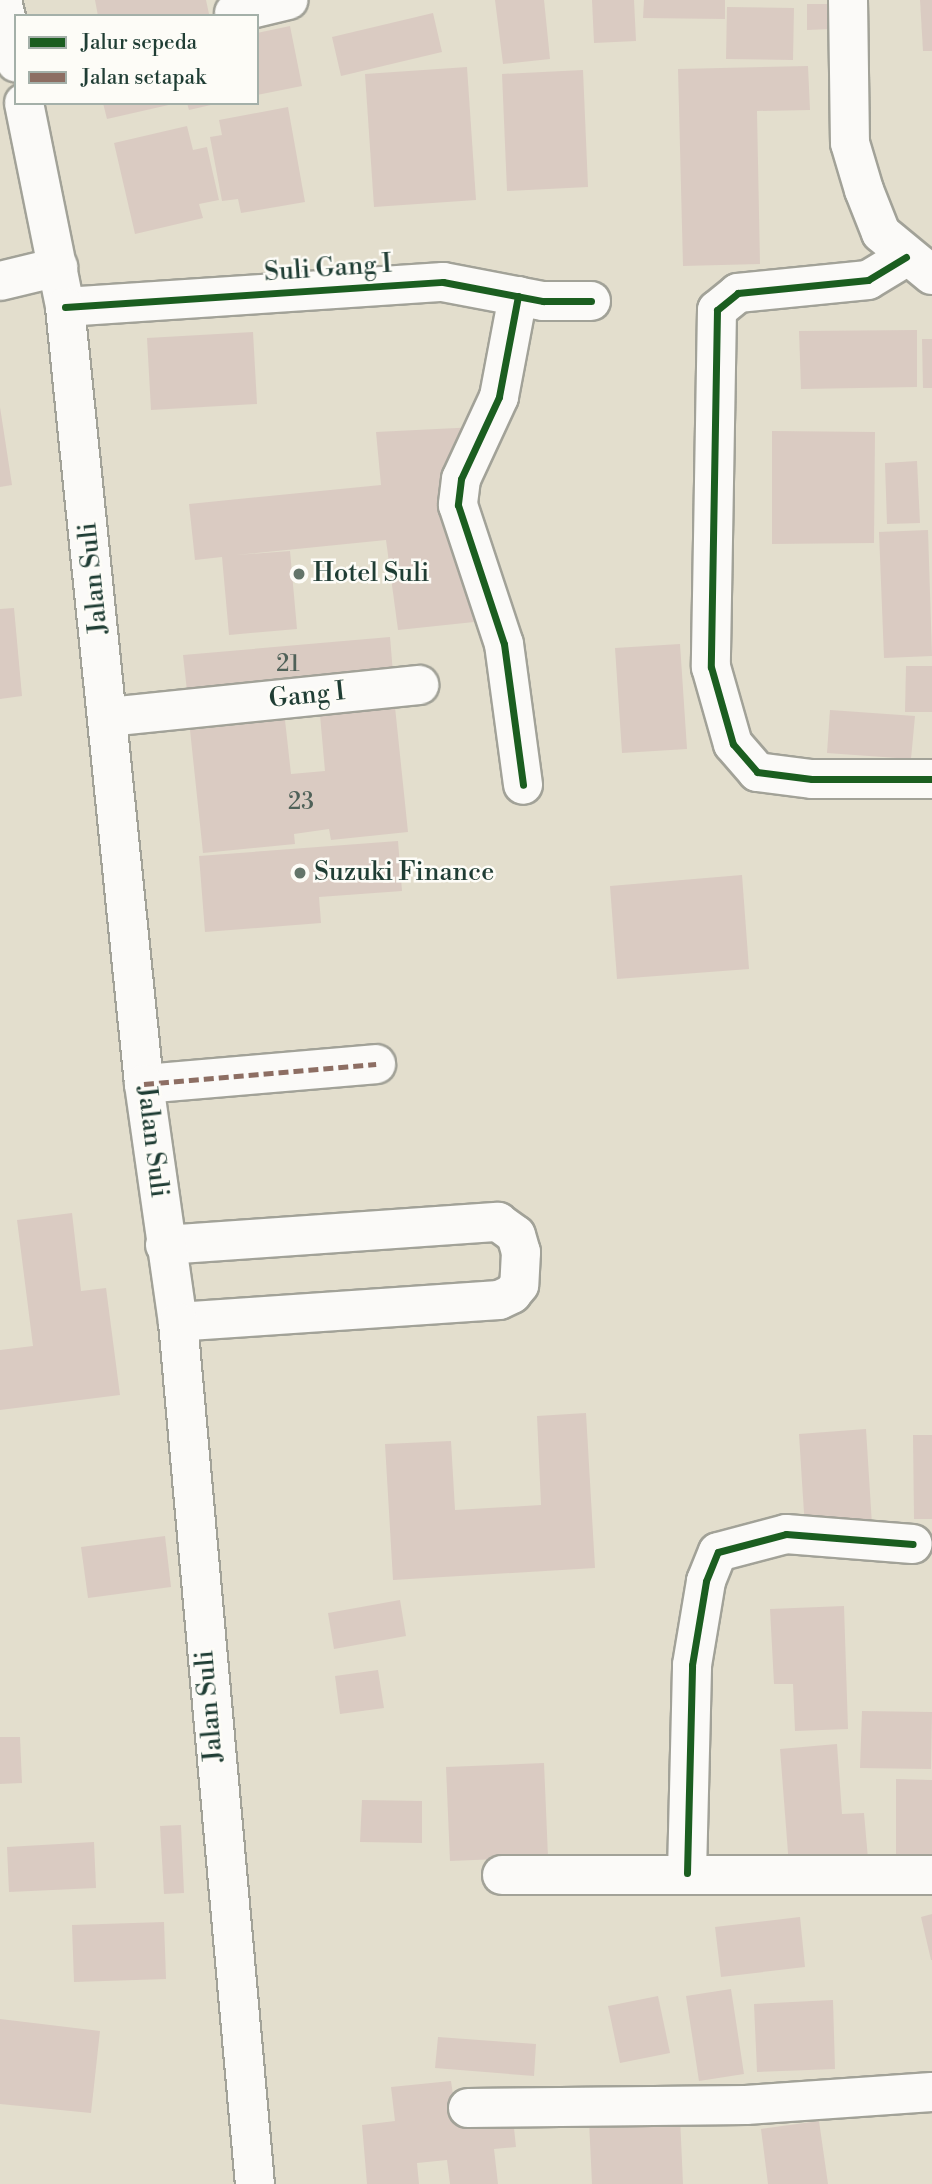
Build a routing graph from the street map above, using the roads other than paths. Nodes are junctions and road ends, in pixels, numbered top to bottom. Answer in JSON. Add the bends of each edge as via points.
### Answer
{"nodes":[{"id":1,"x":2,"y":0,"type":"edge"},
{"id":2,"x":288,"y":0,"type":"edge"},
{"id":3,"x":848,"y":0,"type":"edge"},
{"id":4,"x":234,"y":13,"type":"dead end"},
{"id":5,"x":14,"y":53,"type":"edge"},
{"id":6,"x":24,"y":105,"type":"edge"},
{"id":7,"x":919,"y":266,"type":"edge"},
{"id":8,"x":58,"y":267,"type":"junction"},
{"id":9,"x":0,"y":281,"type":"edge"},
{"id":10,"x":518,"y":296,"type":"junction"},
{"id":11,"x":591,"y":301,"type":"dead end"},
{"id":12,"x":65,"y":307,"type":"junction"},
{"id":13,"x":419,"y":685,"type":"dead end"},
{"id":14,"x":109,"y":717,"type":"junction"},
{"id":15,"x":932,"y":779,"type":"edge"},
{"id":16,"x":523,"y":785,"type":"dead end"},
{"id":17,"x":376,"y":1064,"type":"dead end"},
{"id":18,"x":144,"y":1084,"type":"junction"},
{"id":19,"x":165,"y":1245,"type":"junction"},
{"id":20,"x":178,"y":1322,"type":"junction"},
{"id":21,"x":913,"y":1544,"type":"dead end"},
{"id":22,"x":687,"y":1873,"type":"junction"},
{"id":23,"x":502,"y":1875,"type":"dead end"},
{"id":24,"x":932,"y":1875,"type":"edge"},
{"id":25,"x":932,"y":2092,"type":"edge"},
{"id":26,"x":468,"y":2108,"type":"dead end"},
{"id":27,"x":255,"y":2184,"type":"edge"}],
"edges":[{"from":1,"to":5,"type":"street"},
{"from":2,"to":4,"type":"street"},
{"from":3,"to":7,"type":"street","via":[[850,143],[881,233]]},
{"from":6,"to":8,"type":"street","name":"Jalan Suli"},
{"from":7,"to":15,"type":"street","via":[[868,280],[738,293],[717,310],[711,667],[733,744],[757,772],[812,779]]},
{"from":8,"to":9,"type":"street"},
{"from":8,"to":12,"type":"street","name":"Jalan Suli"},
{"from":10,"to":11,"type":"street","name":"Suli Gang I"},
{"from":10,"to":12,"type":"street","name":"Suli Gang I","via":[[443,282]]},
{"from":10,"to":16,"type":"street","via":[[499,397],[461,479],[458,505],[504,644]]},
{"from":12,"to":14,"type":"street","name":"Jalan Suli"},
{"from":13,"to":14,"type":"street","name":"Gang I"},
{"from":14,"to":18,"type":"street","name":"Jalan Suli"},
{"from":17,"to":18,"type":"street"},
{"from":18,"to":19,"type":"street","name":"Jalan Suli"},
{"from":19,"to":20,"type":"street","name":"Jalan Suli"},
{"from":19,"to":20,"type":"street","via":[[498,1222],[516,1235],[521,1252],[519,1285],[499,1300]]},
{"from":20,"to":27,"type":"street","name":"Jalan Suli"},
{"from":21,"to":22,"type":"street","via":[[786,1534],[718,1552],[706,1580],[692,1665]]},
{"from":22,"to":23,"type":"street"},
{"from":22,"to":24,"type":"street"},
{"from":25,"to":26,"type":"street","via":[[746,2105]]}]}
